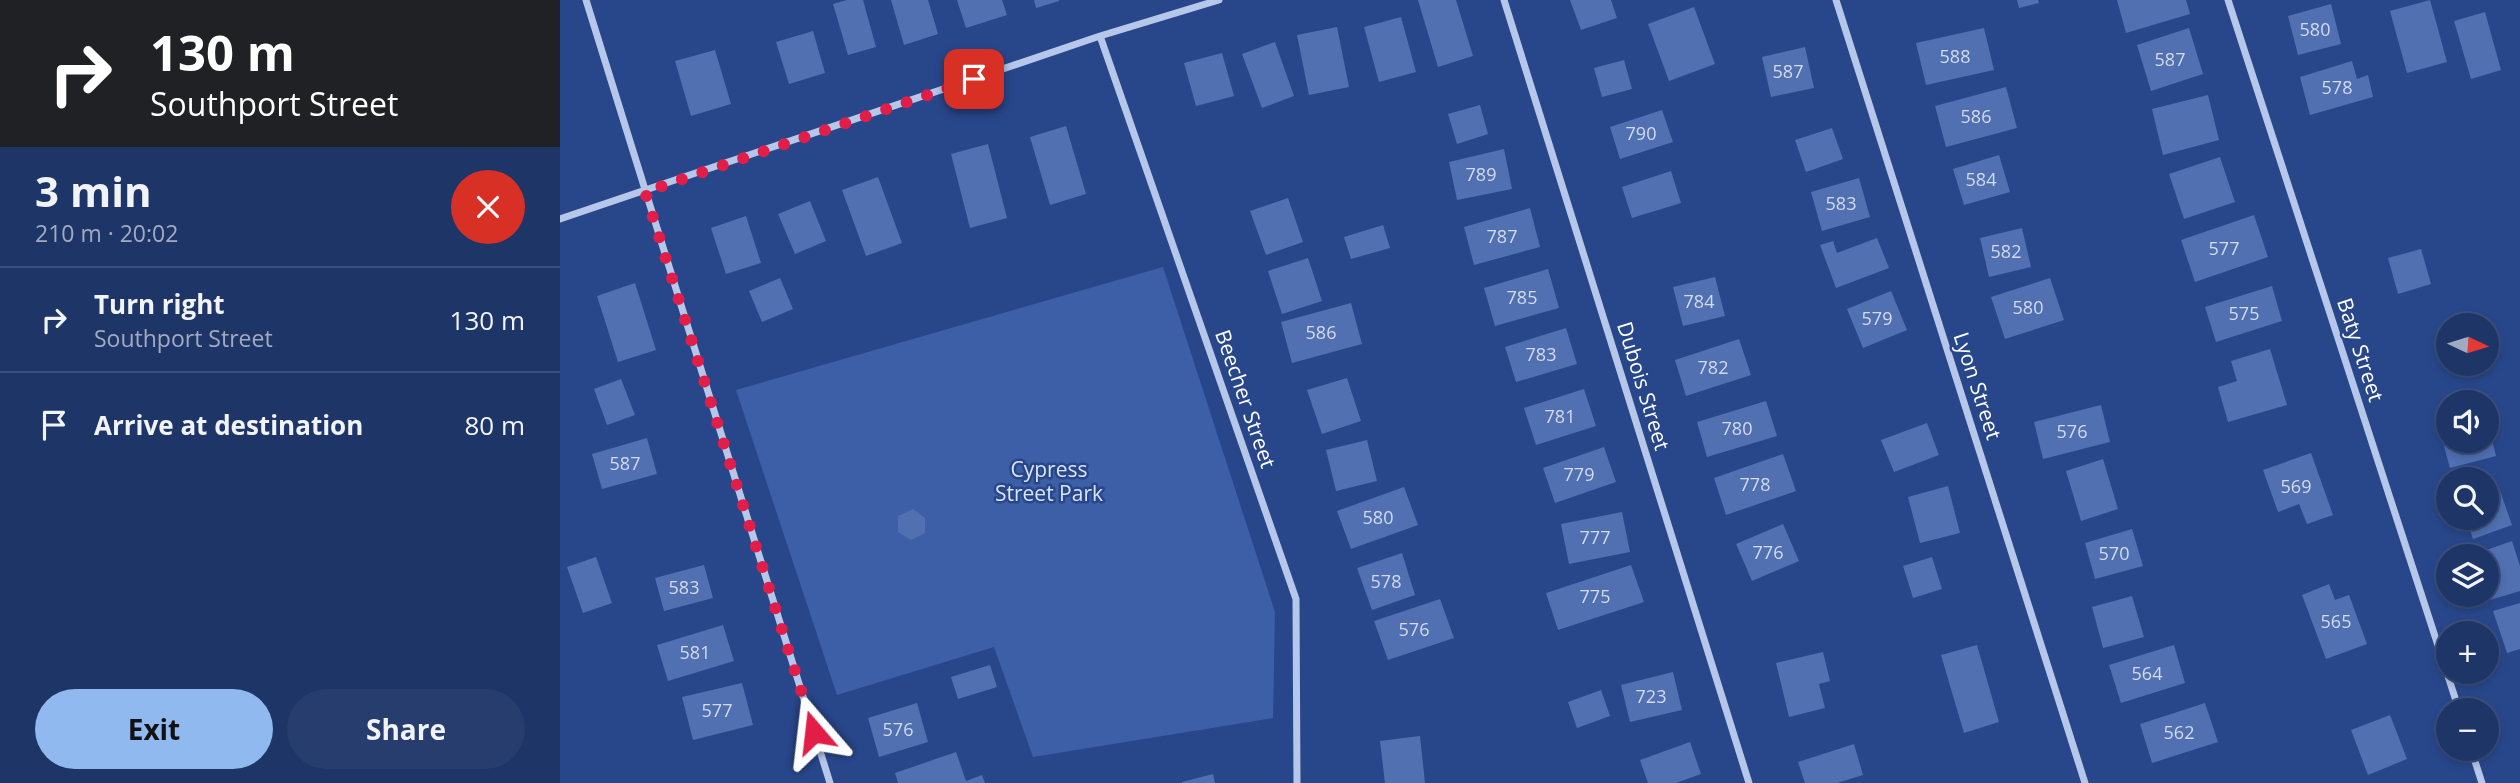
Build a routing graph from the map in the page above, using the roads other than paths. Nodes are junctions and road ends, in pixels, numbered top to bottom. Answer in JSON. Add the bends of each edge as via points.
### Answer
{"nodes":[{"id":1,"x":586,"y":0,"type":"edge"},
{"id":2,"x":1219,"y":0,"type":"edge"},
{"id":3,"x":1504,"y":0,"type":"edge"},
{"id":4,"x":1836,"y":0,"type":"edge"},
{"id":5,"x":2228,"y":0,"type":"edge"},
{"id":6,"x":1100,"y":36,"type":"junction"},
{"id":7,"x":645,"y":192,"type":"junction"},
{"id":8,"x":560,"y":219,"type":"edge"},
{"id":9,"x":2455,"y":698,"type":"edge"},
{"id":10,"x":2475,"y":761,"type":"edge"},
{"id":11,"x":830,"y":783,"type":"edge"},
{"id":12,"x":1297,"y":783,"type":"edge"},
{"id":13,"x":1749,"y":783,"type":"edge"},
{"id":14,"x":2085,"y":783,"type":"edge"},
{"id":15,"x":2482,"y":783,"type":"edge"}],
"edges":[{"from":1,"to":7,"type":"street"},
{"from":2,"to":6,"type":"street"},
{"from":3,"to":13,"type":"street","name":"Dubois Street"},
{"from":4,"to":14,"type":"street","name":"Lyon Street"},
{"from":5,"to":9,"type":"street","name":"Baty Street"},
{"from":6,"to":7,"type":"street"},
{"from":6,"to":12,"type":"street","name":"Beecher Street","via":[[1296,599]]},
{"from":7,"to":8,"type":"street"},
{"from":7,"to":11,"type":"street"},
{"from":10,"to":15,"type":"street"}]}
